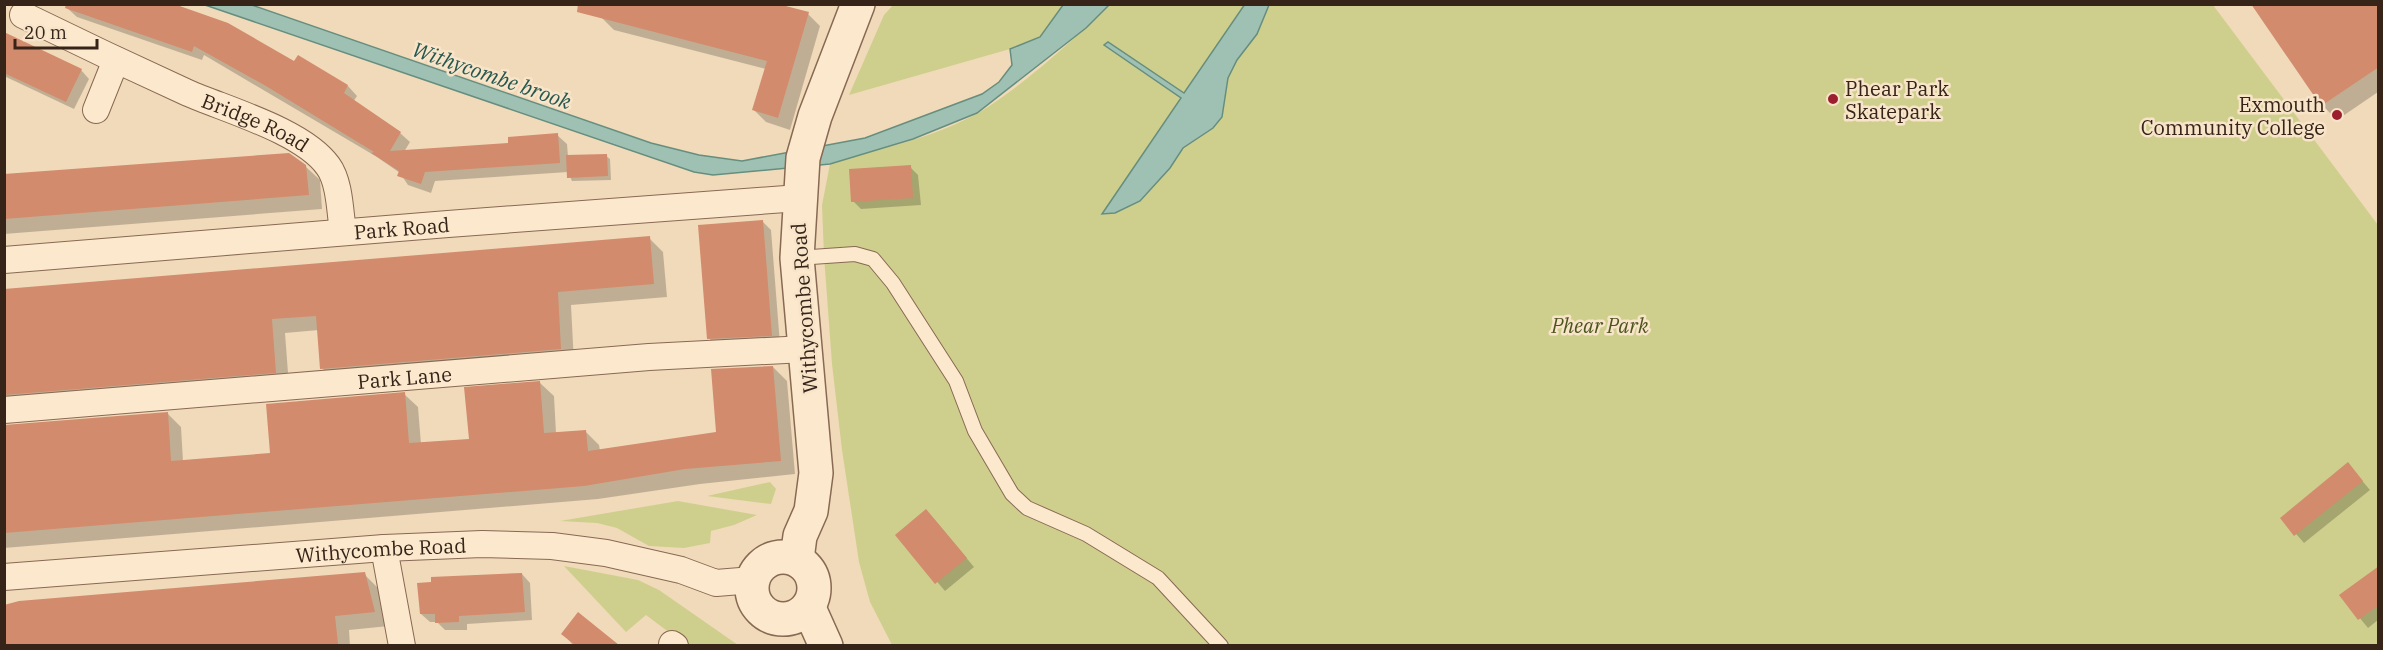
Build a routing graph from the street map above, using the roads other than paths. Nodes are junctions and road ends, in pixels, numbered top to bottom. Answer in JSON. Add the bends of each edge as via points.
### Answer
{"nodes":[{"id":1,"x":858,"y":4,"type":"edge"},
{"id":2,"x":23,"y":15,"type":"dead end"},
{"id":3,"x":116,"y":60,"type":"junction"},
{"id":4,"x":96,"y":110,"type":"dead end"},
{"id":5,"x":799,"y":198,"type":"junction"},
{"id":6,"x":343,"y":232,"type":"junction"},
{"id":7,"x":797,"y":258,"type":"junction"},
{"id":8,"x":4,"y":260,"type":"edge"},
{"id":9,"x":805,"y":349,"type":"junction"},
{"id":10,"x":4,"y":410,"type":"edge"},
{"id":11,"x":384,"y":548,"type":"junction"},
{"id":12,"x":797,"y":558,"type":"junction"},
{"id":13,"x":4,"y":577,"type":"edge"},
{"id":14,"x":753,"y":580,"type":"junction"},
{"id":15,"x":808,"y":608,"type":"junction"},
{"id":16,"x":402,"y":645,"type":"edge"},
{"id":17,"x":826,"y":645,"type":"edge"},
{"id":18,"x":1221,"y":645,"type":"edge"}],
"edges":[{"from":1,"to":5,"type":"street","name":"Withycombe Road","via":[[815,116],[803,158]]},
{"from":2,"to":3,"type":"street","name":"Bridge Road"},
{"from":3,"to":4,"type":"street"},
{"from":3,"to":6,"type":"street","name":"Bridge Road","via":[[287,135],[317,154],[330,167]]},
{"from":5,"to":6,"type":"street","name":"Park Road"},
{"from":5,"to":7,"type":"street","name":"Withycombe Road"},
{"from":6,"to":8,"type":"street","name":"Park Road"},
{"from":7,"to":9,"type":"street","name":"Withycombe Road"},
{"from":7,"to":18,"type":"lane","via":[[855,254],[873,259],[893,283],[956,381],[975,431],[1012,494],[1027,508],[1086,534],[1158,578]]},
{"from":9,"to":10,"type":"street","name":"Park Lane","via":[[638,358]]},
{"from":9,"to":12,"type":"street","name":"Withycombe Road","via":[[816,473],[811,511],[800,536]]},
{"from":11,"to":13,"type":"street","name":"Withycombe Road"},
{"from":11,"to":14,"type":"street","name":"Withycombe Road","via":[[552,546],[606,553],[681,570],[717,583]]},
{"from":11,"to":16,"type":"street"},
{"from":12,"to":14,"type":"street","via":[[769,561]]},
{"from":12,"to":15,"type":"street","via":[[810,571],[814,583],[814,598]]},
{"from":14,"to":15,"type":"street","via":[[755,602],[770,617],[786,620]]},
{"from":15,"to":17,"type":"street"}]}
